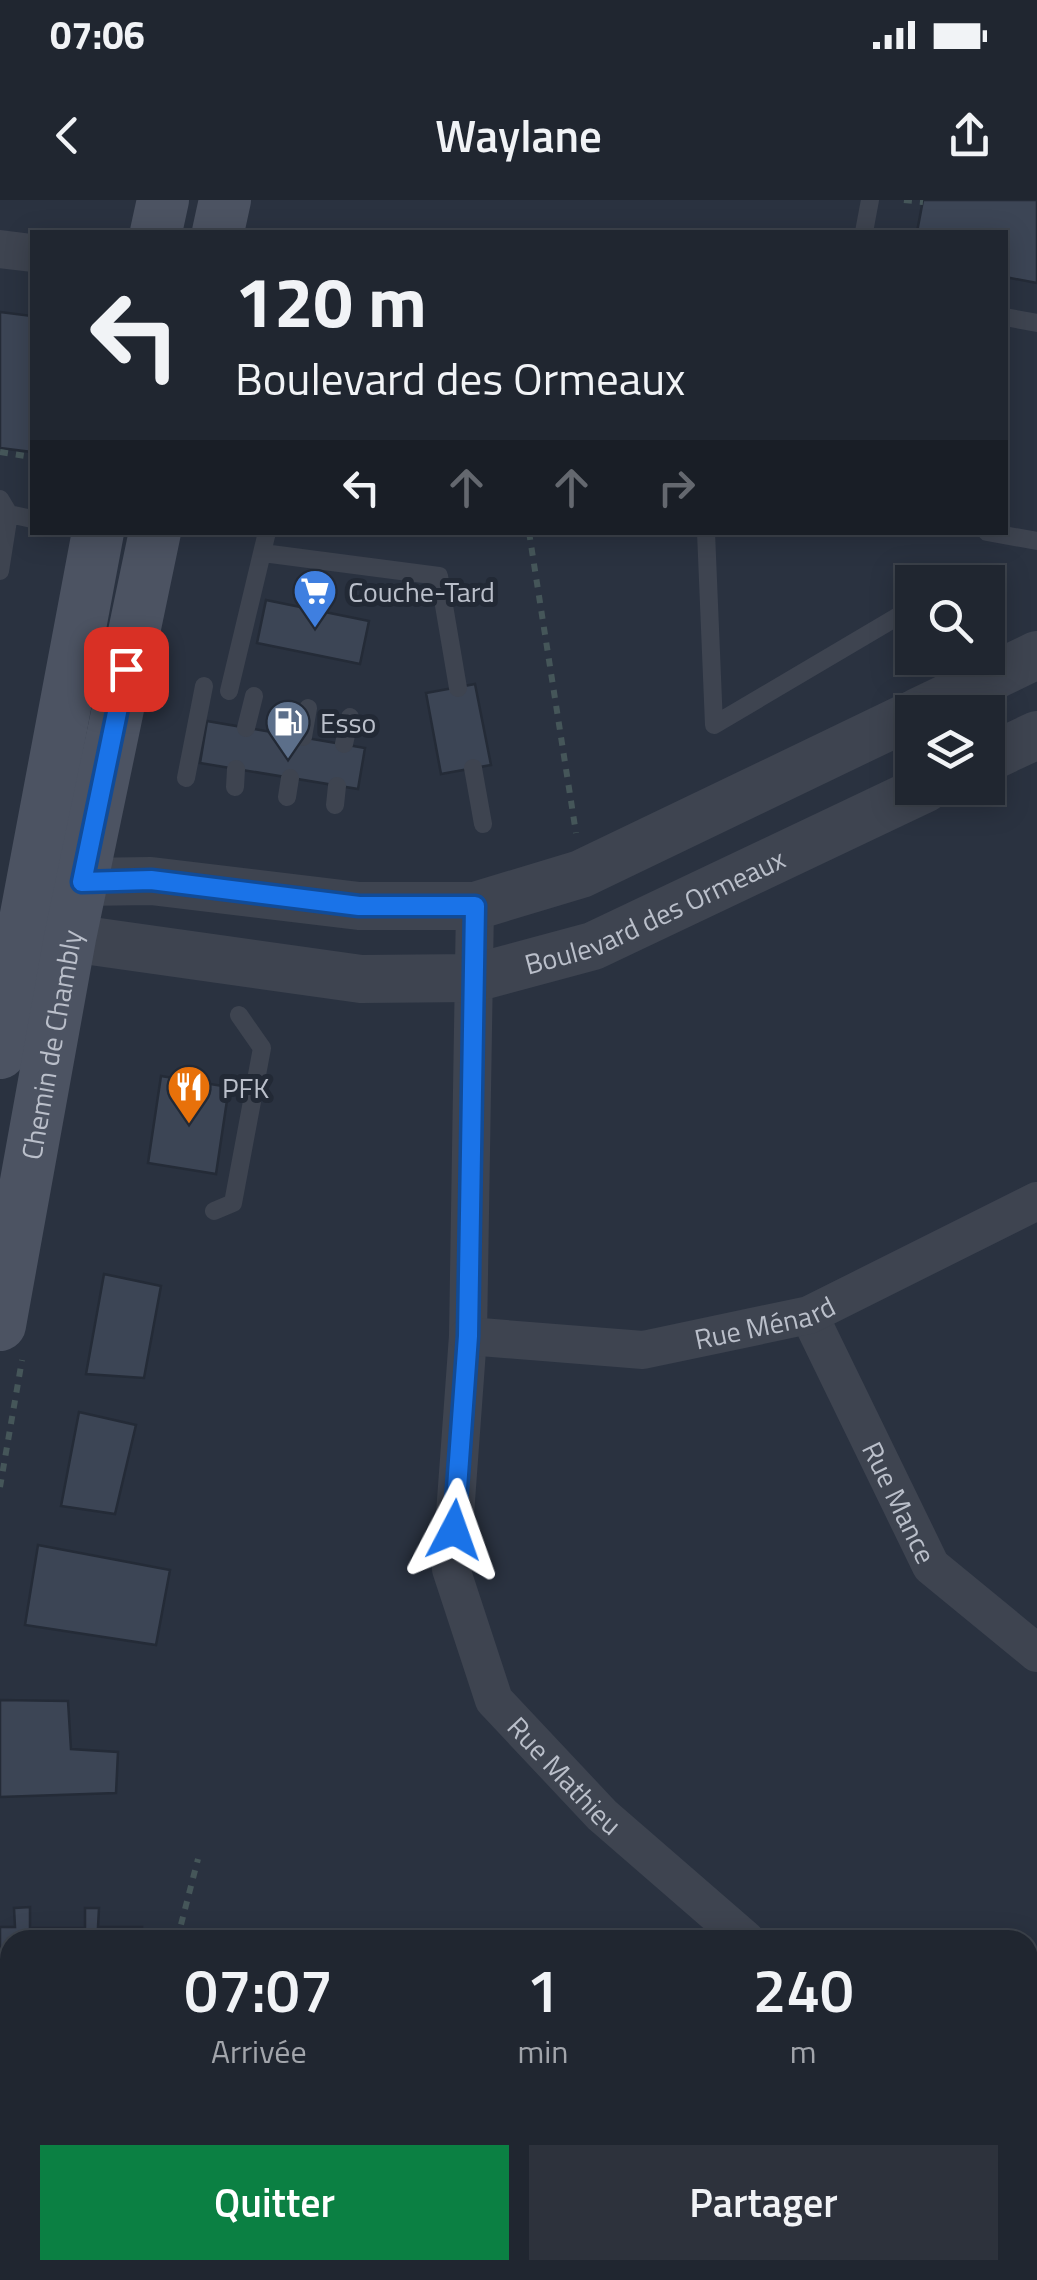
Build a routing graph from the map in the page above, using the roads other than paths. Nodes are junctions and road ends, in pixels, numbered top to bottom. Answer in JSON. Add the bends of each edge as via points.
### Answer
{"nodes":[{"id":1,"x":163,"y":200,"type":"edge"},
{"id":2,"x":224,"y":200,"type":"edge"},
{"id":3,"x":870,"y":200,"type":"edge"},
{"id":4,"x":156,"y":230,"type":"edge"},
{"id":5,"x":218,"y":230,"type":"edge"},
{"id":6,"x":864,"y":230,"type":"edge"},
{"id":7,"x":0,"y":248,"type":"edge"},
{"id":8,"x":30,"y":253,"type":"edge"},
{"id":9,"x":1008,"y":318,"type":"edge"},
{"id":10,"x":1037,"y":323,"type":"edge"},
{"id":11,"x":5,"y":507,"type":"edge"},
{"id":12,"x":30,"y":518,"type":"edge"},
{"id":13,"x":97,"y":535,"type":"edge"},
{"id":14,"x":154,"y":535,"type":"edge"},
{"id":15,"x":266,"y":535,"type":"edge"},
{"id":16,"x":706,"y":535,"type":"edge"},
{"id":17,"x":1002,"y":535,"type":"edge"},
{"id":18,"x":1037,"y":542,"type":"edge"},
{"id":19,"x":263,"y":553,"type":"junction"},
{"id":20,"x":0,"y":571,"type":"edge"},
{"id":21,"x":895,"y":618,"type":"edge"},
{"id":22,"x":1037,"y":655,"type":"edge"},
{"id":23,"x":204,"y":686,"type":"dead end"},
{"id":24,"x":458,"y":688,"type":"dead end"},
{"id":25,"x":229,"y":691,"type":"dead end"},
{"id":26,"x":954,"y":695,"type":"edge"},
{"id":27,"x":254,"y":696,"type":"dead end"},
{"id":28,"x":308,"y":708,"type":"dead end"},
{"id":29,"x":350,"y":717,"type":"dead end"},
{"id":30,"x":895,"y":724,"type":"edge"},
{"id":31,"x":246,"y":728,"type":"dead end"},
{"id":32,"x":1037,"y":735,"type":"edge"},
{"id":33,"x":302,"y":737,"type":"dead end"},
{"id":34,"x":344,"y":744,"type":"dead end"},
{"id":35,"x":1005,"y":750,"type":"edge"},
{"id":36,"x":473,"y":768,"type":"dead end"},
{"id":37,"x":186,"y":778,"type":"dead end"},
{"id":38,"x":290,"y":778,"type":"dead end"},
{"id":39,"x":337,"y":786,"type":"dead end"},
{"id":40,"x":287,"y":797,"type":"dead end"},
{"id":41,"x":895,"y":803,"type":"edge"},
{"id":42,"x":334,"y":805,"type":"dead end"},
{"id":43,"x":483,"y":824,"type":"dead end"},
{"id":44,"x":38,"y":878,"type":"edge"},
{"id":45,"x":475,"y":906,"type":"junction"},
{"id":46,"x":31,"y":932,"type":"edge"},
{"id":47,"x":474,"y":978,"type":"junction"},
{"id":48,"x":239,"y":1015,"type":"dead end"},
{"id":49,"x":0,"y":1052,"type":"edge"},
{"id":50,"x":1037,"y":1200,"type":"edge"},
{"id":51,"x":214,"y":1211,"type":"dead end"},
{"id":52,"x":809,"y":1315,"type":"junction"},
{"id":53,"x":0,"y":1325,"type":"edge"},
{"id":54,"x":468,"y":1336,"type":"junction"},
{"id":55,"x":1037,"y":1653,"type":"edge"},
{"id":56,"x":734,"y":1930,"type":"edge"}],
"edges":[{"from":1,"to":4,"type":"main road"},
{"from":2,"to":5,"type":"main road"},
{"from":3,"to":6,"type":"lane"},
{"from":7,"to":8,"type":"street"},
{"from":9,"to":10,"type":"lane"},
{"from":11,"to":12,"type":"lane"},
{"from":11,"to":20,"type":"lane"},
{"from":13,"to":44,"type":"main road","name":"Chemin de Chambly"},
{"from":14,"to":44,"type":"main road","name":"Chemin de Chambly"},
{"from":15,"to":19,"type":"lane"},
{"from":16,"to":21,"type":"lane","via":[[714,725]]},
{"from":17,"to":18,"type":"lane"},
{"from":19,"to":24,"type":"lane","via":[[439,576]]},
{"from":19,"to":25,"type":"lane"},
{"from":22,"to":26,"type":"street"},
{"from":23,"to":37,"type":"lane"},
{"from":27,"to":31,"type":"lane"},
{"from":28,"to":33,"type":"lane"},
{"from":29,"to":34,"type":"lane"},
{"from":30,"to":45,"type":"street","via":[[582,874]]},
{"from":32,"to":35,"type":"street"},
{"from":36,"to":43,"type":"lane"},
{"from":38,"to":40,"type":"lane"},
{"from":39,"to":42,"type":"lane"},
{"from":41,"to":47,"type":"street","name":"Boulevard des Ormeaux","via":[[594,946]]},
{"from":44,"to":45,"type":"street","via":[[151,880],[359,906]]},
{"from":44,"to":46,"type":"main road","name":"Chemin de Chambly"},
{"from":45,"to":47,"type":"street","name":"Rue Mathieu"},
{"from":46,"to":47,"type":"street","name":"Boulevard des Ormeaux","via":[[361,978]]},
{"from":46,"to":49,"type":"main road","name":"Chemin de Chambly"},
{"from":46,"to":53,"type":"main road","name":"Chemin de Chambly"},
{"from":47,"to":54,"type":"street","name":"Rue Mathieu"},
{"from":48,"to":51,"type":"lane","via":[[262,1048],[234,1203]]},
{"from":50,"to":52,"type":"street","name":"Rue Ménard"},
{"from":52,"to":54,"type":"street","name":"Rue Ménard","via":[[643,1350]]},
{"from":52,"to":55,"type":"street","name":"Rue Mance","via":[[932,1566]]},
{"from":54,"to":56,"type":"street","name":"Rue Mathieu","via":[[452,1569],[494,1700],[602,1815]]}]}
